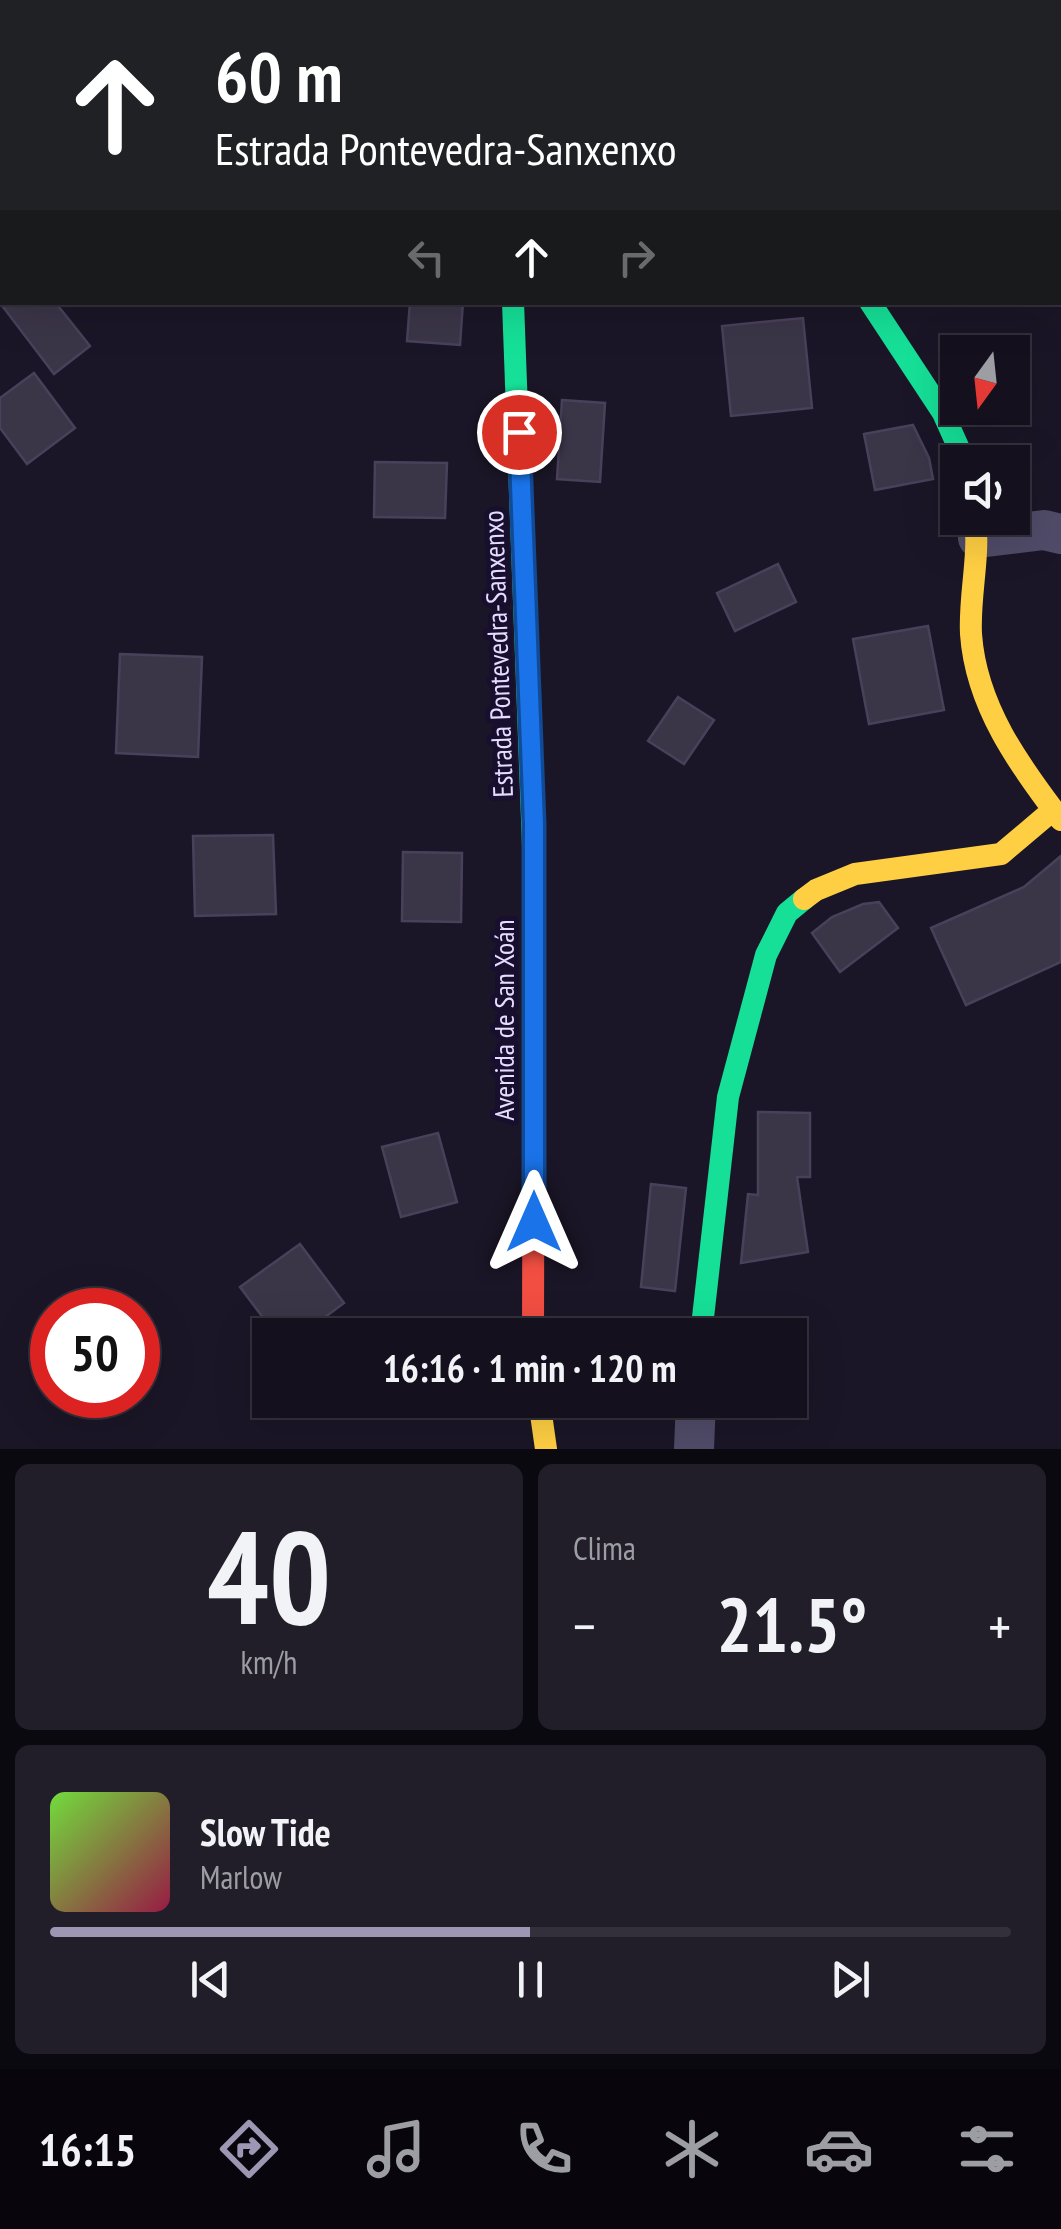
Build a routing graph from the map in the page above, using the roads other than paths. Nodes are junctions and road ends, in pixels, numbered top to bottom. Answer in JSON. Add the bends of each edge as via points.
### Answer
{"nodes":[{"id":1,"x":513,"y":305,"type":"edge"},
{"id":2,"x":872,"y":305,"type":"edge"},
{"id":3,"x":957,"y":445,"type":"edge"},
{"id":4,"x":1030,"y":530,"type":"edge"},
{"id":5,"x":1061,"y":534,"type":"edge"},
{"id":6,"x":977,"y":535,"type":"edge"},
{"id":7,"x":1057,"y":815,"type":"edge"},
{"id":8,"x":534,"y":824,"type":"joint"},
{"id":9,"x":533,"y":1318,"type":"edge"},
{"id":10,"x":704,"y":1318,"type":"edge"},
{"id":11,"x":542,"y":1418,"type":"edge"},
{"id":12,"x":695,"y":1418,"type":"edge"},
{"id":13,"x":546,"y":1449,"type":"edge"},
{"id":14,"x":694,"y":1449,"type":"edge"}],
"edges":[{"from":1,"to":8,"type":"street","name":"Estrada Pontevedra-Sanxenxo"},
{"from":2,"to":3,"type":"street"},
{"from":4,"to":5,"type":"street"},
{"from":6,"to":7,"type":"street","via":[[971,634],[979,682],[996,727]]},
{"from":7,"to":10,"type":"street","via":[[1001,854],[856,874],[816,890],[787,913],[766,955],[728,1096]]},
{"from":8,"to":9,"type":"street","name":"Avenida de San Xoán"},
{"from":11,"to":13,"type":"street"},
{"from":12,"to":14,"type":"street"}]}
